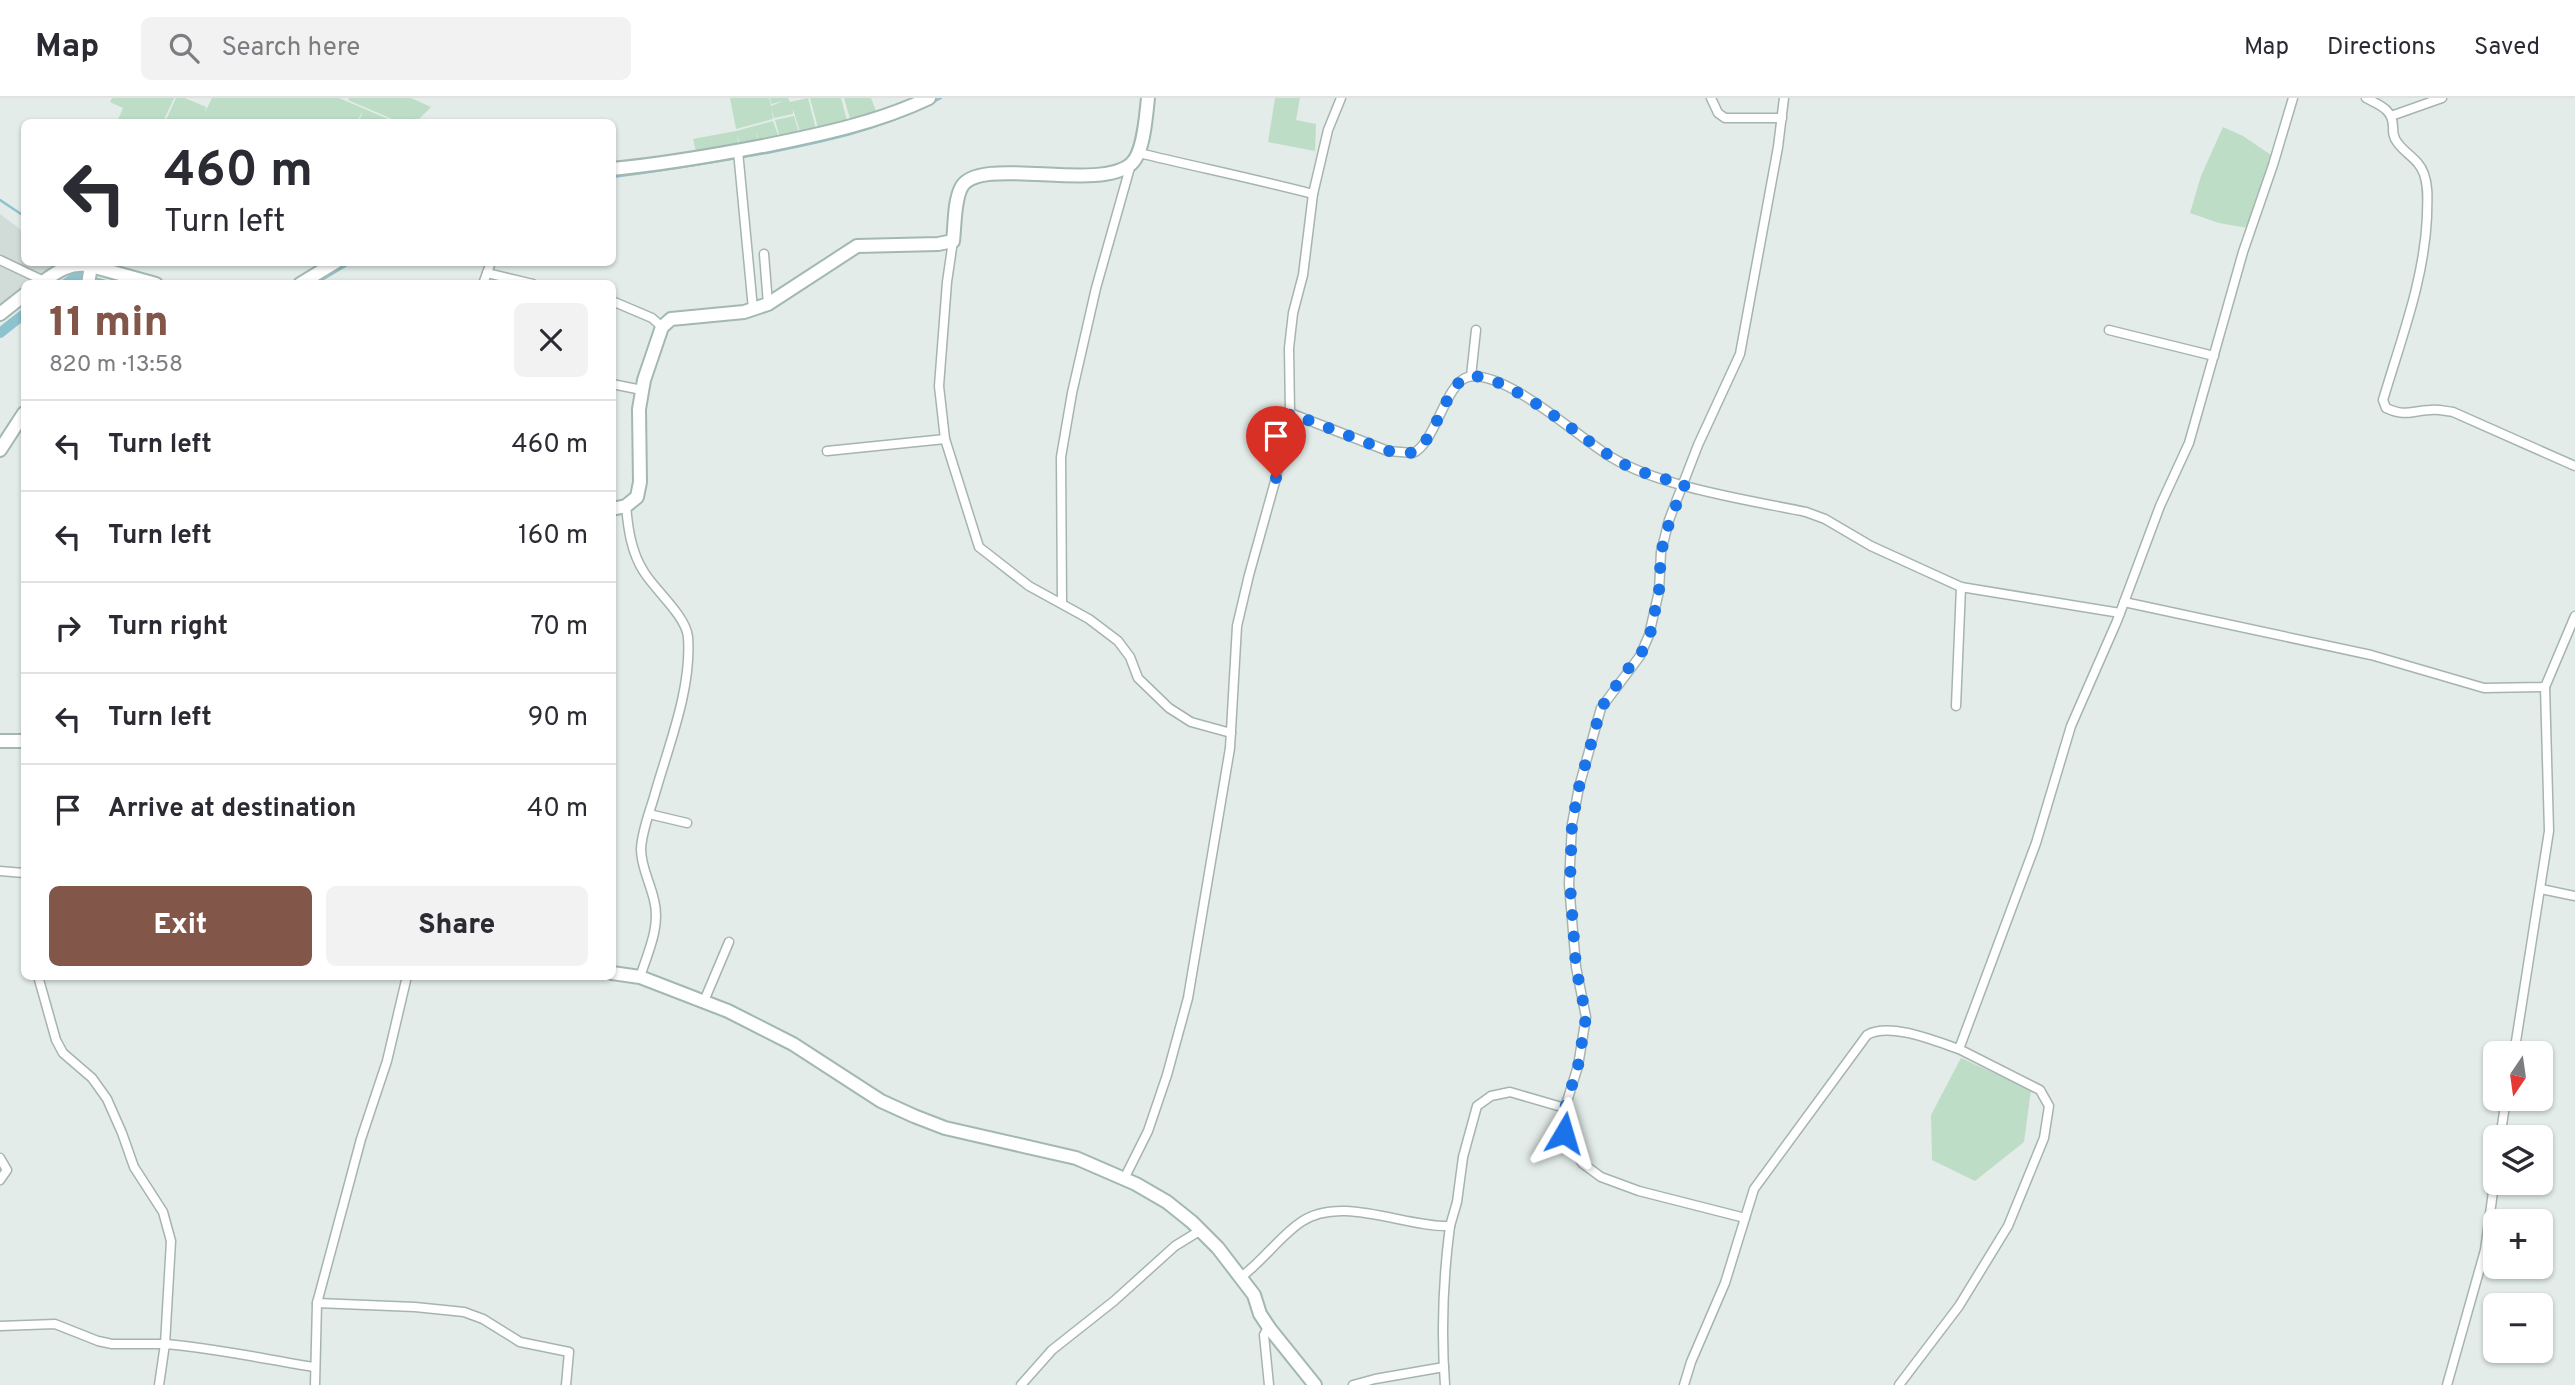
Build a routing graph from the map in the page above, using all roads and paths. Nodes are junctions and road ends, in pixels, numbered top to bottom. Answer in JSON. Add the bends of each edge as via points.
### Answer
{"nodes":[{"id":1,"x":929,"y":98,"type":"edge"},
{"id":2,"x":1148,"y":98,"type":"edge"},
{"id":3,"x":1341,"y":98,"type":"edge"},
{"id":4,"x":1711,"y":98,"type":"edge"},
{"id":5,"x":1784,"y":98,"type":"edge"},
{"id":6,"x":2293,"y":98,"type":"edge"},
{"id":7,"x":2365,"y":98,"type":"edge"},
{"id":8,"x":2442,"y":98,"type":"edge"},
{"id":9,"x":2391,"y":116,"type":"junction"},
{"id":10,"x":1782,"y":117,"type":"junction"},
{"id":11,"x":739,"y":155,"type":"junction"},
{"id":12,"x":1135,"y":159,"type":"junction"},
{"id":13,"x":616,"y":169,"type":"edge"},
{"id":14,"x":1313,"y":194,"type":"junction"},
{"id":15,"x":953,"y":241,"type":"junction"},
{"id":16,"x":764,"y":254,"type":"dead end"},
{"id":17,"x":0,"y":260,"type":"edge"},
{"id":18,"x":67,"y":266,"type":"edge"},
{"id":19,"x":91,"y":266,"type":"joint"},
{"id":20,"x":330,"y":266,"type":"edge"},
{"id":21,"x":490,"y":266,"type":"edge"},
{"id":22,"x":487,"y":273,"type":"junction"},
{"id":23,"x":38,"y":280,"type":"edge"},
{"id":24,"x":45,"y":280,"type":"edge"},
{"id":25,"x":89,"y":280,"type":"edge"},
{"id":26,"x":142,"y":280,"type":"edge"},
{"id":27,"x":307,"y":280,"type":"edge"},
{"id":28,"x":484,"y":280,"type":"edge"},
{"id":29,"x":516,"y":280,"type":"edge"},
{"id":30,"x":21,"y":297,"type":"edge"},
{"id":31,"x":616,"y":303,"type":"edge"},
{"id":32,"x":768,"y":304,"type":"junction"},
{"id":33,"x":753,"y":309,"type":"junction"},
{"id":34,"x":0,"y":314,"type":"edge"},
{"id":35,"x":662,"y":327,"type":"junction"},
{"id":36,"x":1476,"y":330,"type":"dead end"},
{"id":37,"x":2109,"y":330,"type":"dead end"},
{"id":38,"x":2214,"y":356,"type":"junction"},
{"id":39,"x":1471,"y":376,"type":"junction"},
{"id":40,"x":616,"y":385,"type":"edge"},
{"id":41,"x":642,"y":390,"type":"junction"},
{"id":42,"x":1290,"y":413,"type":"junction"},
{"id":43,"x":21,"y":418,"type":"edge"},
{"id":44,"x":945,"y":439,"type":"junction"},
{"id":45,"x":0,"y":450,"type":"edge"},
{"id":46,"x":827,"y":451,"type":"dead end"},
{"id":47,"x":2575,"y":466,"type":"edge"},
{"id":48,"x":1685,"y":484,"type":"junction"},
{"id":49,"x":626,"y":506,"type":"junction"},
{"id":50,"x":616,"y":508,"type":"edge"},
{"id":51,"x":1961,"y":587,"type":"junction"},
{"id":52,"x":2124,"y":602,"type":"junction"},
{"id":53,"x":1062,"y":603,"type":"junction"},
{"id":54,"x":2120,"y":613,"type":"junction"},
{"id":55,"x":2575,"y":616,"type":"edge"},
{"id":56,"x":2545,"y":687,"type":"junction"},
{"id":57,"x":1956,"y":706,"type":"dead end"},
{"id":58,"x":1231,"y":733,"type":"junction"},
{"id":59,"x":0,"y":741,"type":"edge"},
{"id":60,"x":21,"y":741,"type":"edge"},
{"id":61,"x":649,"y":814,"type":"junction"},
{"id":62,"x":687,"y":823,"type":"dead end"},
{"id":63,"x":0,"y":871,"type":"edge"},
{"id":64,"x":21,"y":873,"type":"edge"},
{"id":65,"x":2541,"y":889,"type":"junction"},
{"id":66,"x":2575,"y":896,"type":"edge"},
{"id":67,"x":729,"y":942,"type":"dead end"},
{"id":68,"x":616,"y":974,"type":"edge"},
{"id":69,"x":640,"y":977,"type":"junction"},
{"id":70,"x":39,"y":980,"type":"edge"},
{"id":71,"x":406,"y":980,"type":"edge"},
{"id":72,"x":704,"y":1001,"type":"junction"},
{"id":73,"x":2516,"y":1041,"type":"edge"},
{"id":74,"x":1959,"y":1049,"type":"junction"},
{"id":75,"x":1565,"y":1108,"type":"junction"},
{"id":76,"x":0,"y":1158,"type":"edge"},
{"id":77,"x":0,"y":1180,"type":"edge"},
{"id":78,"x":1124,"y":1180,"type":"junction"},
{"id":79,"x":2493,"y":1195,"type":"edge"},
{"id":80,"x":1745,"y":1218,"type":"junction"},
{"id":81,"x":1450,"y":1226,"type":"junction"},
{"id":82,"x":1200,"y":1230,"type":"junction"},
{"id":83,"x":1241,"y":1277,"type":"junction"},
{"id":84,"x":317,"y":1303,"type":"junction"},
{"id":85,"x":0,"y":1326,"type":"edge"},
{"id":86,"x":1269,"y":1327,"type":"junction"},
{"id":87,"x":165,"y":1344,"type":"junction"},
{"id":88,"x":314,"y":1367,"type":"junction"},
{"id":89,"x":1444,"y":1367,"type":"junction"},
{"id":90,"x":159,"y":1385,"type":"edge"},
{"id":91,"x":315,"y":1385,"type":"edge"},
{"id":92,"x":566,"y":1385,"type":"edge"},
{"id":93,"x":1021,"y":1385,"type":"edge"},
{"id":94,"x":1269,"y":1385,"type":"edge"},
{"id":95,"x":1315,"y":1385,"type":"edge"},
{"id":96,"x":1353,"y":1385,"type":"edge"},
{"id":97,"x":1445,"y":1385,"type":"edge"},
{"id":98,"x":1684,"y":1385,"type":"edge"},
{"id":99,"x":1899,"y":1385,"type":"edge"},
{"id":100,"x":2447,"y":1385,"type":"edge"}],
"edges":[{"from":1,"to":11,"type":"street","via":[[902,110]]},
{"from":2,"to":12,"type":"street"},
{"from":3,"to":14,"type":"street","via":[[1328,130]]},
{"from":4,"to":10,"type":"street","via":[[1725,118]]},
{"from":5,"to":10,"type":"street"},
{"from":6,"to":38,"type":"street"},
{"from":7,"to":9,"type":"street"},
{"from":8,"to":9,"type":"street"},
{"from":9,"to":47,"type":"street","via":[[2393,136],[2421,169],[2428,191],[2426,240],[2384,400],[2386,408],[2410,415],[2434,409],[2453,412]]},
{"from":10,"to":48,"type":"street","via":[[1740,354]]},
{"from":11,"to":13,"type":"street"},
{"from":11,"to":33,"type":"street"},
{"from":12,"to":14,"type":"street","via":[[1252,177]]},
{"from":12,"to":15,"type":"street","via":[[1110,175],[1015,173],[965,181]]},
{"from":12,"to":53,"type":"street","via":[[1096,288],[1061,457]]},
{"from":14,"to":42,"type":"street","via":[[1289,348]]},
{"from":15,"to":32,"type":"street","via":[[857,246]]},
{"from":15,"to":44,"type":"street","via":[[939,386]]},
{"from":16,"to":32,"type":"street"},
{"from":17,"to":23,"type":"street"},
{"from":18,"to":24,"type":"street"},
{"from":19,"to":25,"type":"street"},
{"from":19,"to":26,"type":"street"},
{"from":20,"to":27,"type":"street"},
{"from":21,"to":22,"type":"street"},
{"from":22,"to":28,"type":"street"},
{"from":22,"to":29,"type":"street"},
{"from":30,"to":34,"type":"street"},
{"from":31,"to":35,"type":"street"},
{"from":32,"to":33,"type":"street"},
{"from":33,"to":35,"type":"street","via":[[671,319]]},
{"from":35,"to":41,"type":"street"},
{"from":36,"to":39,"type":"street"},
{"from":37,"to":38,"type":"street"},
{"from":38,"to":52,"type":"street","via":[[2189,443]]},
{"from":39,"to":42,"type":"street","via":[[1462,379],[1424,444],[1413,453],[1388,451]]},
{"from":39,"to":48,"type":"street","via":[[1523,394],[1612,458],[1657,478]]},
{"from":40,"to":41,"type":"street"},
{"from":41,"to":49,"type":"street","via":[[640,482],[637,497]]},
{"from":42,"to":58,"type":"street","via":[[1237,626]]},
{"from":43,"to":45,"type":"street"},
{"from":44,"to":46,"type":"street"},
{"from":44,"to":53,"type":"street","via":[[979,547],[1029,586]]},
{"from":48,"to":51,"type":"street","via":[[1815,515]]},
{"from":48,"to":75,"type":"street","via":[[1661,552],[1650,635],[1601,708],[1579,787],[1572,824],[1570,884],[1576,967],[1586,1017]]},
{"from":49,"to":50,"type":"street"},
{"from":49,"to":61,"type":"street","via":[[636,559],[681,620],[688,637],[683,700]]},
{"from":51,"to":54,"type":"street"},
{"from":51,"to":57,"type":"street"},
{"from":52,"to":54,"type":"street"},
{"from":52,"to":56,"type":"street","via":[[2371,655],[2484,688]]},
{"from":53,"to":58,"type":"street","via":[[1118,641],[1138,678],[1169,708],[1191,722]]},
{"from":54,"to":74,"type":"street","via":[[2071,726],[2036,843]]},
{"from":55,"to":56,"type":"street"},
{"from":56,"to":65,"type":"street","via":[[2549,831]]},
{"from":58,"to":78,"type":"street","via":[[1188,998],[1152,1120]]},
{"from":59,"to":60,"type":"street"},
{"from":61,"to":62,"type":"street"},
{"from":61,"to":69,"type":"street","via":[[641,848],[656,925]]},
{"from":63,"to":64,"type":"street"},
{"from":65,"to":66,"type":"street"},
{"from":65,"to":73,"type":"street"},
{"from":67,"to":72,"type":"street"},
{"from":68,"to":69,"type":"street"},
{"from":69,"to":72,"type":"street"},
{"from":70,"to":87,"type":"street","via":[[56,1040],[107,1098],[134,1167],[163,1212],[171,1241]]},
{"from":71,"to":84,"type":"street"},
{"from":72,"to":78,"type":"street","via":[[793,1044],[881,1101],[914,1116],[945,1128],[1076,1158]]},
{"from":74,"to":80,"type":"street","via":[[1912,1034],[1872,1031],[1754,1189]]},
{"from":74,"to":99,"type":"street","via":[[2040,1090],[2049,1106],[2044,1138],[2008,1227],[1959,1306]]},
{"from":75,"to":80,"type":"street","via":[[1564,1133],[1582,1163],[1601,1177]]},
{"from":75,"to":81,"type":"street","via":[[1510,1091],[1477,1106]]},
{"from":76,"to":77,"type":"street","via":[[7,1170]]},
{"from":78,"to":82,"type":"street","via":[[1167,1202]]},
{"from":79,"to":100,"type":"street","via":[[2485,1250]]},
{"from":80,"to":98,"type":"street","via":[[1725,1283]]},
{"from":81,"to":83,"type":"street","via":[[1350,1212],[1313,1215]]},
{"from":81,"to":89,"type":"street"},
{"from":82,"to":83,"type":"street"},
{"from":82,"to":93,"type":"street","via":[[1052,1350]]},
{"from":83,"to":86,"type":"street"},
{"from":84,"to":88,"type":"street"},
{"from":84,"to":92,"type":"street","via":[[464,1312],[520,1342],[569,1352]]},
{"from":85,"to":87,"type":"street","via":[[55,1324],[112,1344]]},
{"from":86,"to":94,"type":"street","via":[[1264,1335]]},
{"from":86,"to":95,"type":"street"},
{"from":87,"to":88,"type":"street","via":[[210,1347]]},
{"from":87,"to":90,"type":"street"},
{"from":88,"to":91,"type":"street"},
{"from":89,"to":96,"type":"street"},
{"from":89,"to":97,"type":"street"}]}
